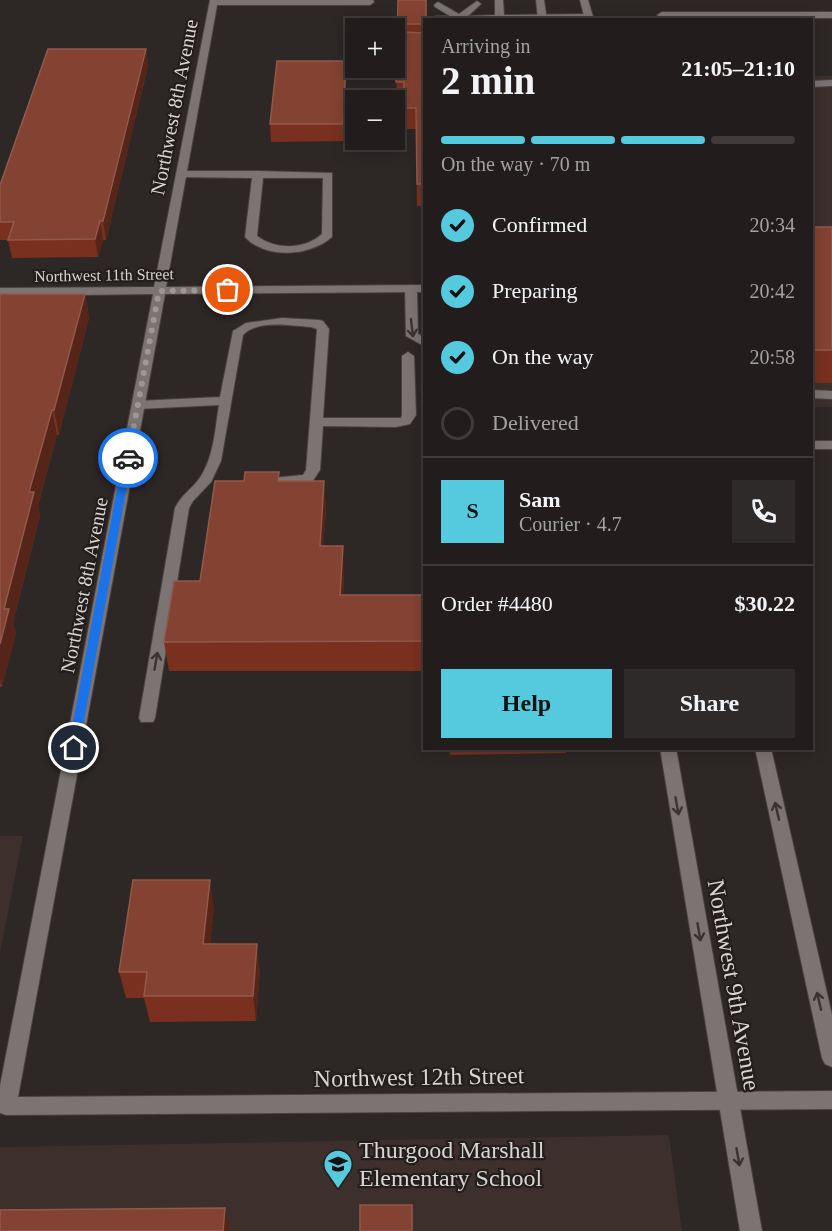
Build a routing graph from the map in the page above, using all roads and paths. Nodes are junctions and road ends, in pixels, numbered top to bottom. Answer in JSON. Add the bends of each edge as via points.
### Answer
{"nodes":[{"id":1,"x":499,"y":0,"type":"edge"},
{"id":2,"x":540,"y":0,"type":"edge"},
{"id":3,"x":584,"y":0,"type":"edge"},
{"id":4,"x":214,"y":1,"type":"edge"},
{"id":5,"x":370,"y":2,"type":"dead end"},
{"id":6,"x":477,"y":4,"type":"dead end"},
{"id":7,"x":438,"y":5,"type":"dead end"},
{"id":8,"x":459,"y":5,"type":"dead end"},
{"id":9,"x":762,"y":5,"type":"dead end"},
{"id":10,"x":662,"y":14,"type":"edge"},
{"id":11,"x":766,"y":15,"type":"junction"},
{"id":12,"x":832,"y":15,"type":"edge"},
{"id":13,"x":460,"y":18,"type":"edge"},
{"id":14,"x":500,"y":18,"type":"edge"},
{"id":15,"x":543,"y":18,"type":"edge"},
{"id":16,"x":589,"y":18,"type":"edge"},
{"id":17,"x":832,"y":83,"type":"edge"},
{"id":18,"x":813,"y":84,"type":"edge"},
{"id":19,"x":181,"y":174,"type":"junction"},
{"id":20,"x":258,"y":174,"type":"junction"},
{"id":21,"x":411,"y":289,"type":"junction"},
{"id":22,"x":423,"y":289,"type":"edge"},
{"id":23,"x":159,"y":291,"type":"junction"},
{"id":24,"x":0,"y":292,"type":"edge"},
{"id":25,"x":411,"y":306,"type":"junction"},
{"id":26,"x":423,"y":306,"type":"edge"},
{"id":27,"x":423,"y":342,"type":"edge"},
{"id":28,"x":408,"y":356,"type":"dead end"},
{"id":29,"x":813,"y":394,"type":"edge"},
{"id":30,"x":832,"y":394,"type":"edge"},
{"id":31,"x":226,"y":401,"type":"junction"},
{"id":32,"x":138,"y":405,"type":"junction"},
{"id":33,"x":317,"y":422,"type":"junction"},
{"id":34,"x":813,"y":445,"type":"edge"},
{"id":35,"x":832,"y":445,"type":"edge"},
{"id":36,"x":261,"y":482,"type":"edge"},
{"id":37,"x":147,"y":718,"type":"dead end"},
{"id":38,"x":668,"y":750,"type":"edge"},
{"id":39,"x":763,"y":750,"type":"edge"},
{"id":40,"x":832,"y":1058,"type":"edge"},
{"id":41,"x":728,"y":1100,"type":"junction"},
{"id":42,"x":832,"y":1100,"type":"edge"},
{"id":43,"x":6,"y":1106,"type":"joint"},
{"id":44,"x":751,"y":1231,"type":"edge"}],
"edges":[{"from":1,"to":14,"type":"street"},
{"from":2,"to":15,"type":"street"},
{"from":3,"to":16,"type":"street"},
{"from":4,"to":5,"type":"street"},
{"from":4,"to":19,"type":"street","name":"Northwest 8th Avenue"},
{"from":6,"to":13,"type":"street"},
{"from":7,"to":13,"type":"street"},
{"from":8,"to":13,"type":"street"},
{"from":9,"to":11,"type":"street"},
{"from":10,"to":11,"type":"street","via":[[732,10]]},
{"from":11,"to":12,"type":"street","via":[[816,11]]},
{"from":13,"to":14,"type":"street"},
{"from":17,"to":18,"type":"street"},
{"from":19,"to":20,"type":"street"},
{"from":19,"to":23,"type":"street","name":"Northwest 8th Avenue"},
{"from":20,"to":20,"type":"street","via":[[328,175],[328,235],[321,243],[305,249],[278,248],[259,245],[251,237]]},
{"from":21,"to":22,"type":"street","name":"Northwest 11th Street"},
{"from":21,"to":23,"type":"street","name":"Northwest 11th Street"},
{"from":21,"to":25,"type":"street"},
{"from":23,"to":24,"type":"street","name":"Northwest 11th Street"},
{"from":23,"to":32,"type":"street","name":"Northwest 8th Avenue"},
{"from":25,"to":26,"type":"street"},
{"from":25,"to":27,"type":"street","one_way":true,"via":[[412,336]]},
{"from":28,"to":33,"type":"street","via":[[409,415],[405,421]]},
{"from":29,"to":30,"type":"street"},
{"from":31,"to":32,"type":"street"},
{"from":31,"to":33,"type":"street","via":[[240,329],[259,323],[319,324],[324,336]]},
{"from":37,"to":31,"type":"street","one_way":true,"via":[[182,508],[190,493],[210,482]]},
{"from":32,"to":43,"type":"street","name":"Northwest 8th Avenue"},
{"from":33,"to":36,"type":"street","via":[[313,470],[307,479]]},
{"from":34,"to":35,"type":"street"},
{"from":38,"to":41,"type":"street","name":"Northwest 9th Avenue","one_way":true},
{"from":40,"to":39,"type":"street","one_way":true},
{"from":41,"to":42,"type":"street","name":"Northwest 12th Street"},
{"from":41,"to":43,"type":"street","name":"Northwest 12th Street"},
{"from":41,"to":44,"type":"street","name":"Northwest 9th Avenue","one_way":true}]}
